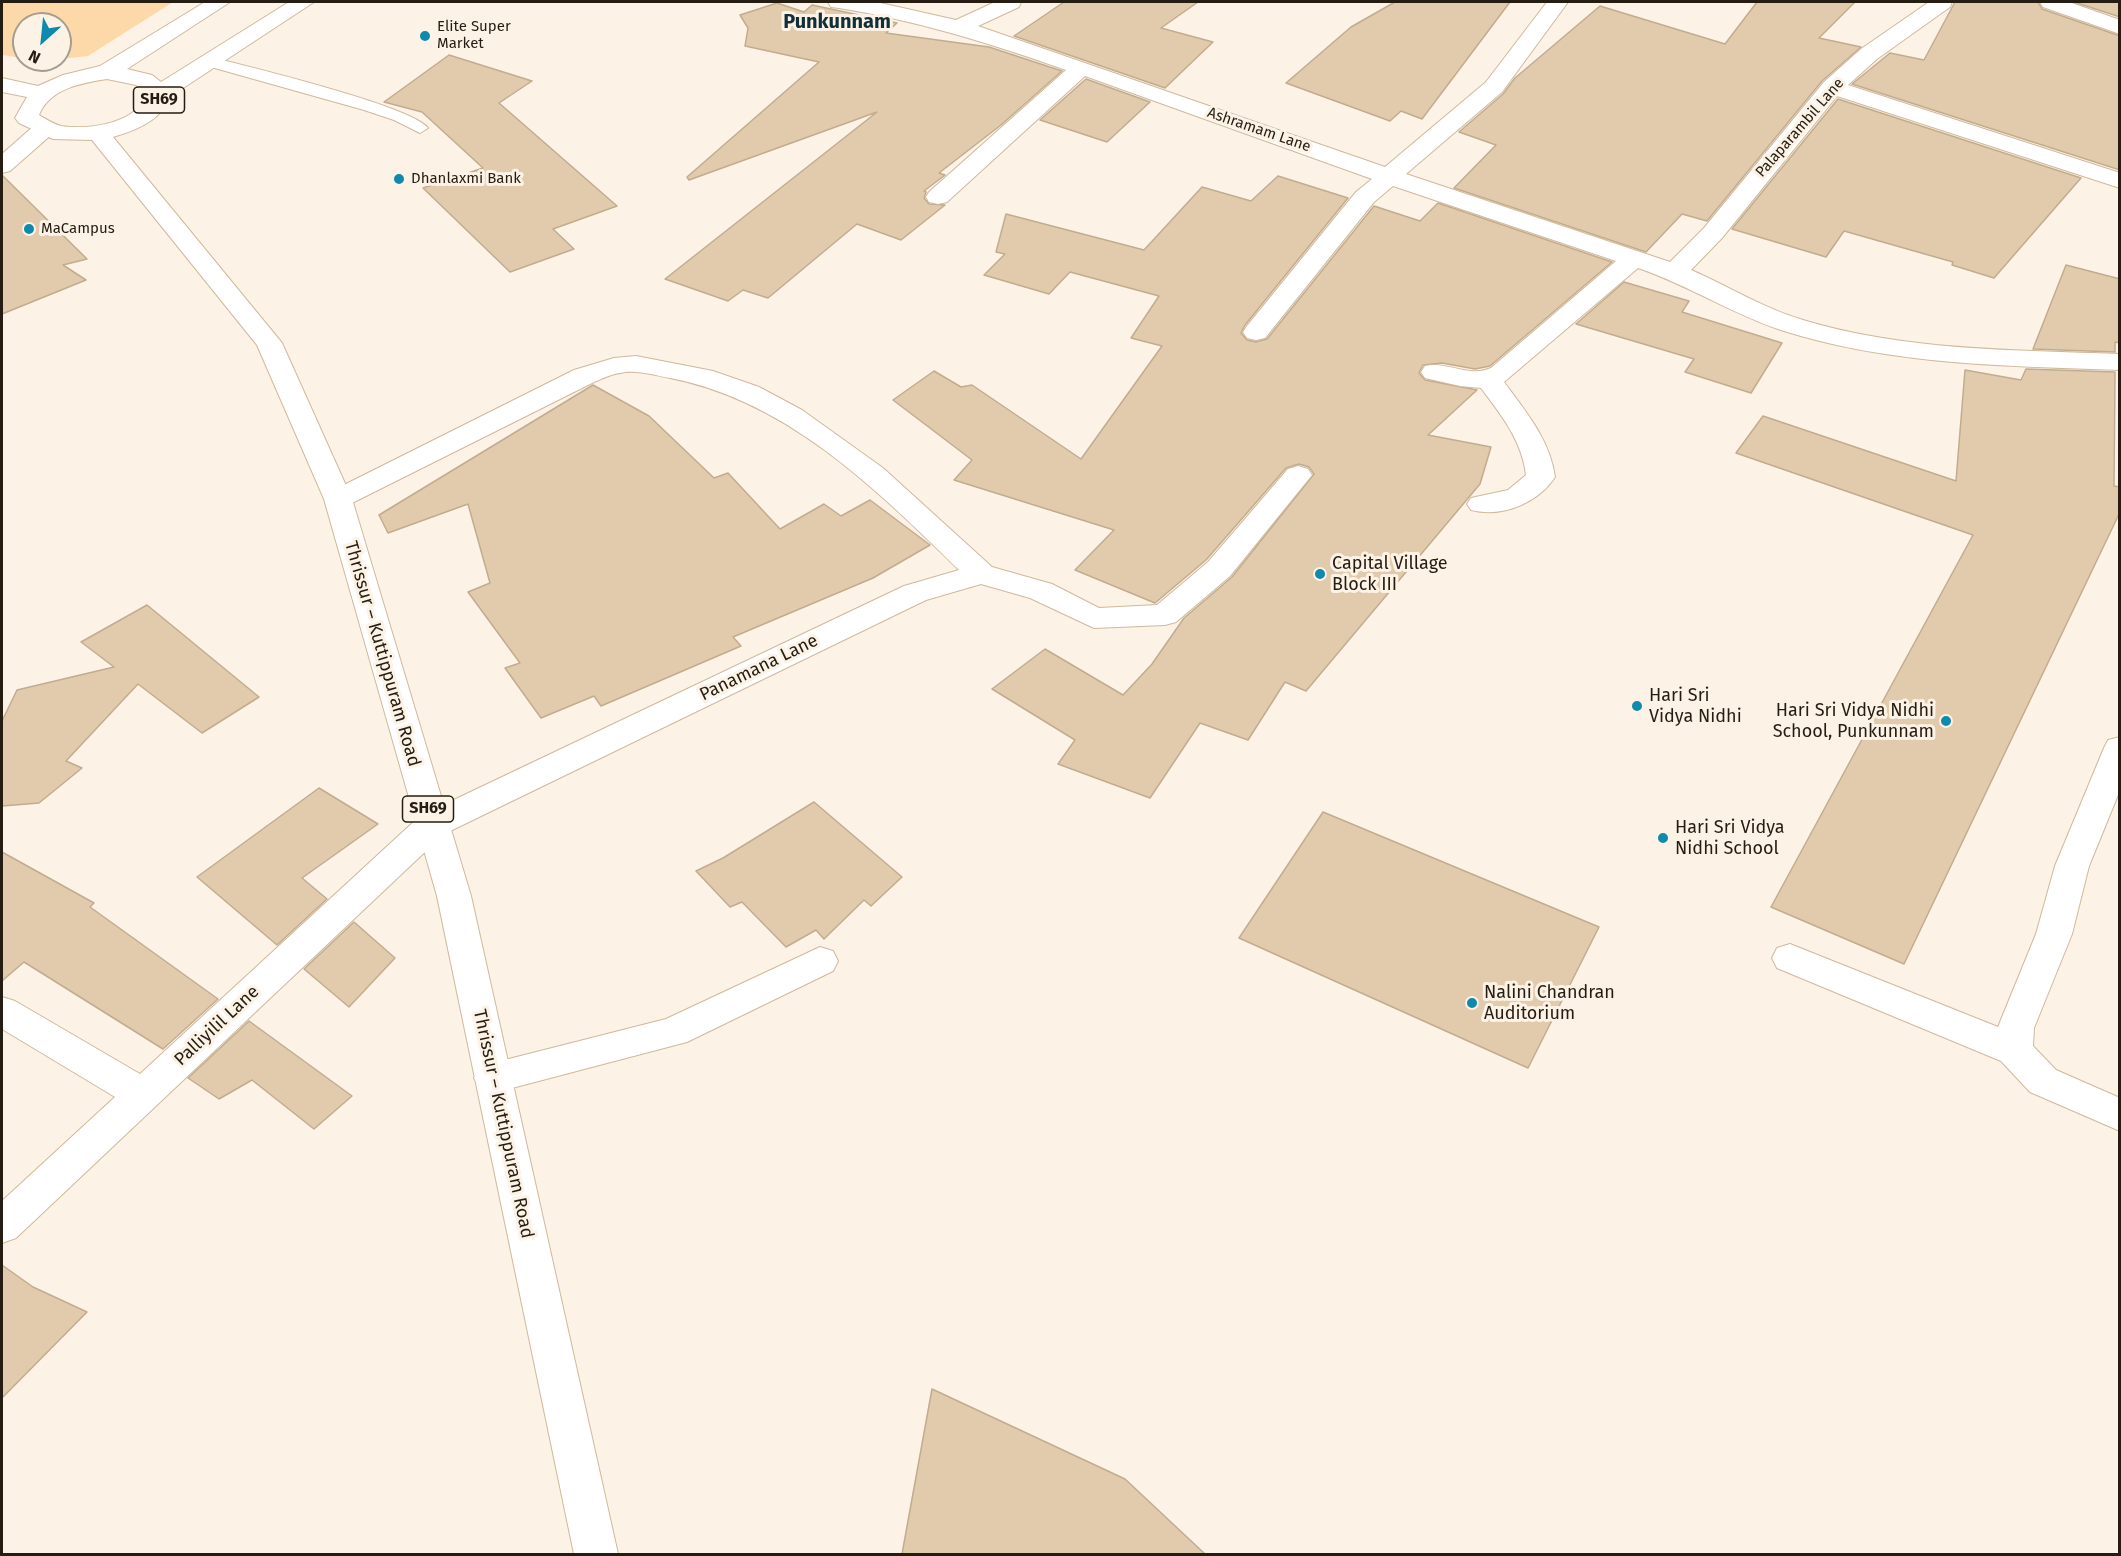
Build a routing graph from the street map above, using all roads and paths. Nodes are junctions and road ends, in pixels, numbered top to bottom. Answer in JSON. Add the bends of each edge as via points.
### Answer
{"nodes":[{"id":1,"x":219,"y":2,"type":"edge"},
{"id":2,"x":303,"y":2,"type":"edge"},
{"id":3,"x":839,"y":2,"type":"edge"},
{"id":4,"x":1011,"y":2,"type":"edge"},
{"id":5,"x":1558,"y":2,"type":"edge"},
{"id":6,"x":1942,"y":2,"type":"edge"},
{"id":7,"x":2051,"y":2,"type":"edge"},
{"id":8,"x":958,"y":27,"type":"junction"},
{"id":9,"x":2120,"y":28,"type":"edge"},
{"id":10,"x":210,"y":62,"type":"junction"},
{"id":11,"x":1081,"y":68,"type":"junction"},
{"id":12,"x":107,"y":72,"type":"junction"},
{"id":13,"x":2,"y":85,"type":"edge"},
{"id":14,"x":1832,"y":87,"type":"junction"},
{"id":15,"x":42,"y":93,"type":"junction"},
{"id":16,"x":160,"y":93,"type":"junction"},
{"id":17,"x":2,"y":124,"type":"edge"},
{"id":18,"x":35,"y":124,"type":"junction"},
{"id":19,"x":420,"y":128,"type":"dead end"},
{"id":20,"x":98,"y":133,"type":"junction"},
{"id":21,"x":2,"y":166,"type":"edge"},
{"id":22,"x":1390,"y":177,"type":"junction"},
{"id":23,"x":2120,"y":181,"type":"edge"},
{"id":24,"x":938,"y":197,"type":"dead end"},
{"id":25,"x":1634,"y":258,"type":"junction"},
{"id":26,"x":1675,"y":272,"type":"junction"},
{"id":27,"x":1257,"y":332,"type":"dead end"},
{"id":28,"x":2120,"y":362,"type":"edge"},
{"id":29,"x":1434,"y":372,"type":"dead end"},
{"id":30,"x":1489,"y":380,"type":"junction"},
{"id":31,"x":1298,"y":475,"type":"dead end"},
{"id":32,"x":338,"y":499,"type":"junction"},
{"id":33,"x":1481,"y":504,"type":"dead end"},
{"id":34,"x":981,"y":574,"type":"junction"},
{"id":35,"x":2120,"y":748,"type":"edge"},
{"id":36,"x":432,"y":825,"type":"junction"},
{"id":37,"x":1790,"y":958,"type":"dead end"},
{"id":38,"x":820,"y":962,"type":"dead end"},
{"id":39,"x":2,"y":1011,"type":"edge"},
{"id":40,"x":2014,"y":1050,"type":"junction"},
{"id":41,"x":493,"y":1078,"type":"junction"},
{"id":42,"x":143,"y":1094,"type":"junction"},
{"id":43,"x":2120,"y":1115,"type":"edge"},
{"id":44,"x":2,"y":1227,"type":"edge"},
{"id":45,"x":596,"y":1554,"type":"edge"}],
"edges":[{"from":1,"to":12,"type":"street"},
{"from":2,"to":10,"type":"street"},
{"from":3,"to":8,"type":"street","name":"Ashramam Lane"},
{"from":4,"to":8,"type":"street"},
{"from":5,"to":22,"type":"street","via":[[1494,87]]},
{"from":6,"to":14,"type":"street","name":"Palaparambil Lane","via":[[1869,54]]},
{"from":7,"to":9,"type":"street"},
{"from":8,"to":11,"type":"street","name":"Ashramam Lane"},
{"from":10,"to":16,"type":"street"},
{"from":10,"to":19,"type":"lane","via":[[370,106]]},
{"from":11,"to":22,"type":"street","name":"Ashramam Lane"},
{"from":11,"to":24,"type":"street"},
{"from":12,"to":15,"type":"street","number":"SH69","via":[[71,80]]},
{"from":12,"to":16,"type":"street","number":"SH69","via":[[144,77]]},
{"from":13,"to":15,"type":"street"},
{"from":14,"to":23,"type":"street"},
{"from":14,"to":26,"type":"street","name":"Palaparambil Lane","via":[[1713,233]]},
{"from":15,"to":18,"type":"street","via":[[33,101]]},
{"from":16,"to":20,"type":"street","number":"SH69","via":[[158,102],[137,121]]},
{"from":17,"to":18,"type":"street"},
{"from":18,"to":20,"type":"street","number":"SH69","via":[[77,135]]},
{"from":18,"to":21,"type":"street"},
{"from":20,"to":32,"type":"street","name":"Thrissur – Kuttippuram Road","number":"SH69","via":[[269,343]]},
{"from":22,"to":25,"type":"street","name":"Ashramam Lane"},
{"from":22,"to":27,"type":"street","via":[[1365,197]]},
{"from":25,"to":26,"type":"street","name":"Ashramam Lane"},
{"from":25,"to":30,"type":"street","via":[[1521,358]]},
{"from":26,"to":28,"type":"street","name":"Ashramam Lane","via":[[1791,325],[1844,340],[1967,356]]},
{"from":29,"to":30,"type":"street","via":[[1468,380]]},
{"from":30,"to":33,"type":"street","via":[[1540,459],[1541,477],[1517,498]]},
{"from":31,"to":34,"type":"street","via":[[1219,569],[1165,615],[1094,618],[1041,591]]},
{"from":32,"to":34,"type":"street","via":[[584,376],[623,364],[683,370],[726,382],[830,439],[896,492]]},
{"from":32,"to":36,"type":"street","name":"Thrissur – Kuttippuram Road","number":"SH69"},
{"from":34,"to":36,"type":"street","name":"Panamana Lane","via":[[915,593]]},
{"from":35,"to":40,"type":"street","via":[[2072,866],[2054,934],[2016,1028]]},
{"from":36,"to":41,"type":"street","name":"Thrissur – Kuttippuram Road","number":"SH69","via":[[454,896]]},
{"from":36,"to":42,"type":"street","name":"Palliyilil Lane"},
{"from":37,"to":40,"type":"street"},
{"from":38,"to":41,"type":"street","via":[[674,1032]]},
{"from":39,"to":42,"type":"street"},
{"from":40,"to":43,"type":"street","via":[[2043,1081]]},
{"from":41,"to":45,"type":"street","name":"Thrissur – Kuttippuram Road","number":"SH69"},
{"from":42,"to":44,"type":"street","name":"Palliyilil Lane"}]}
